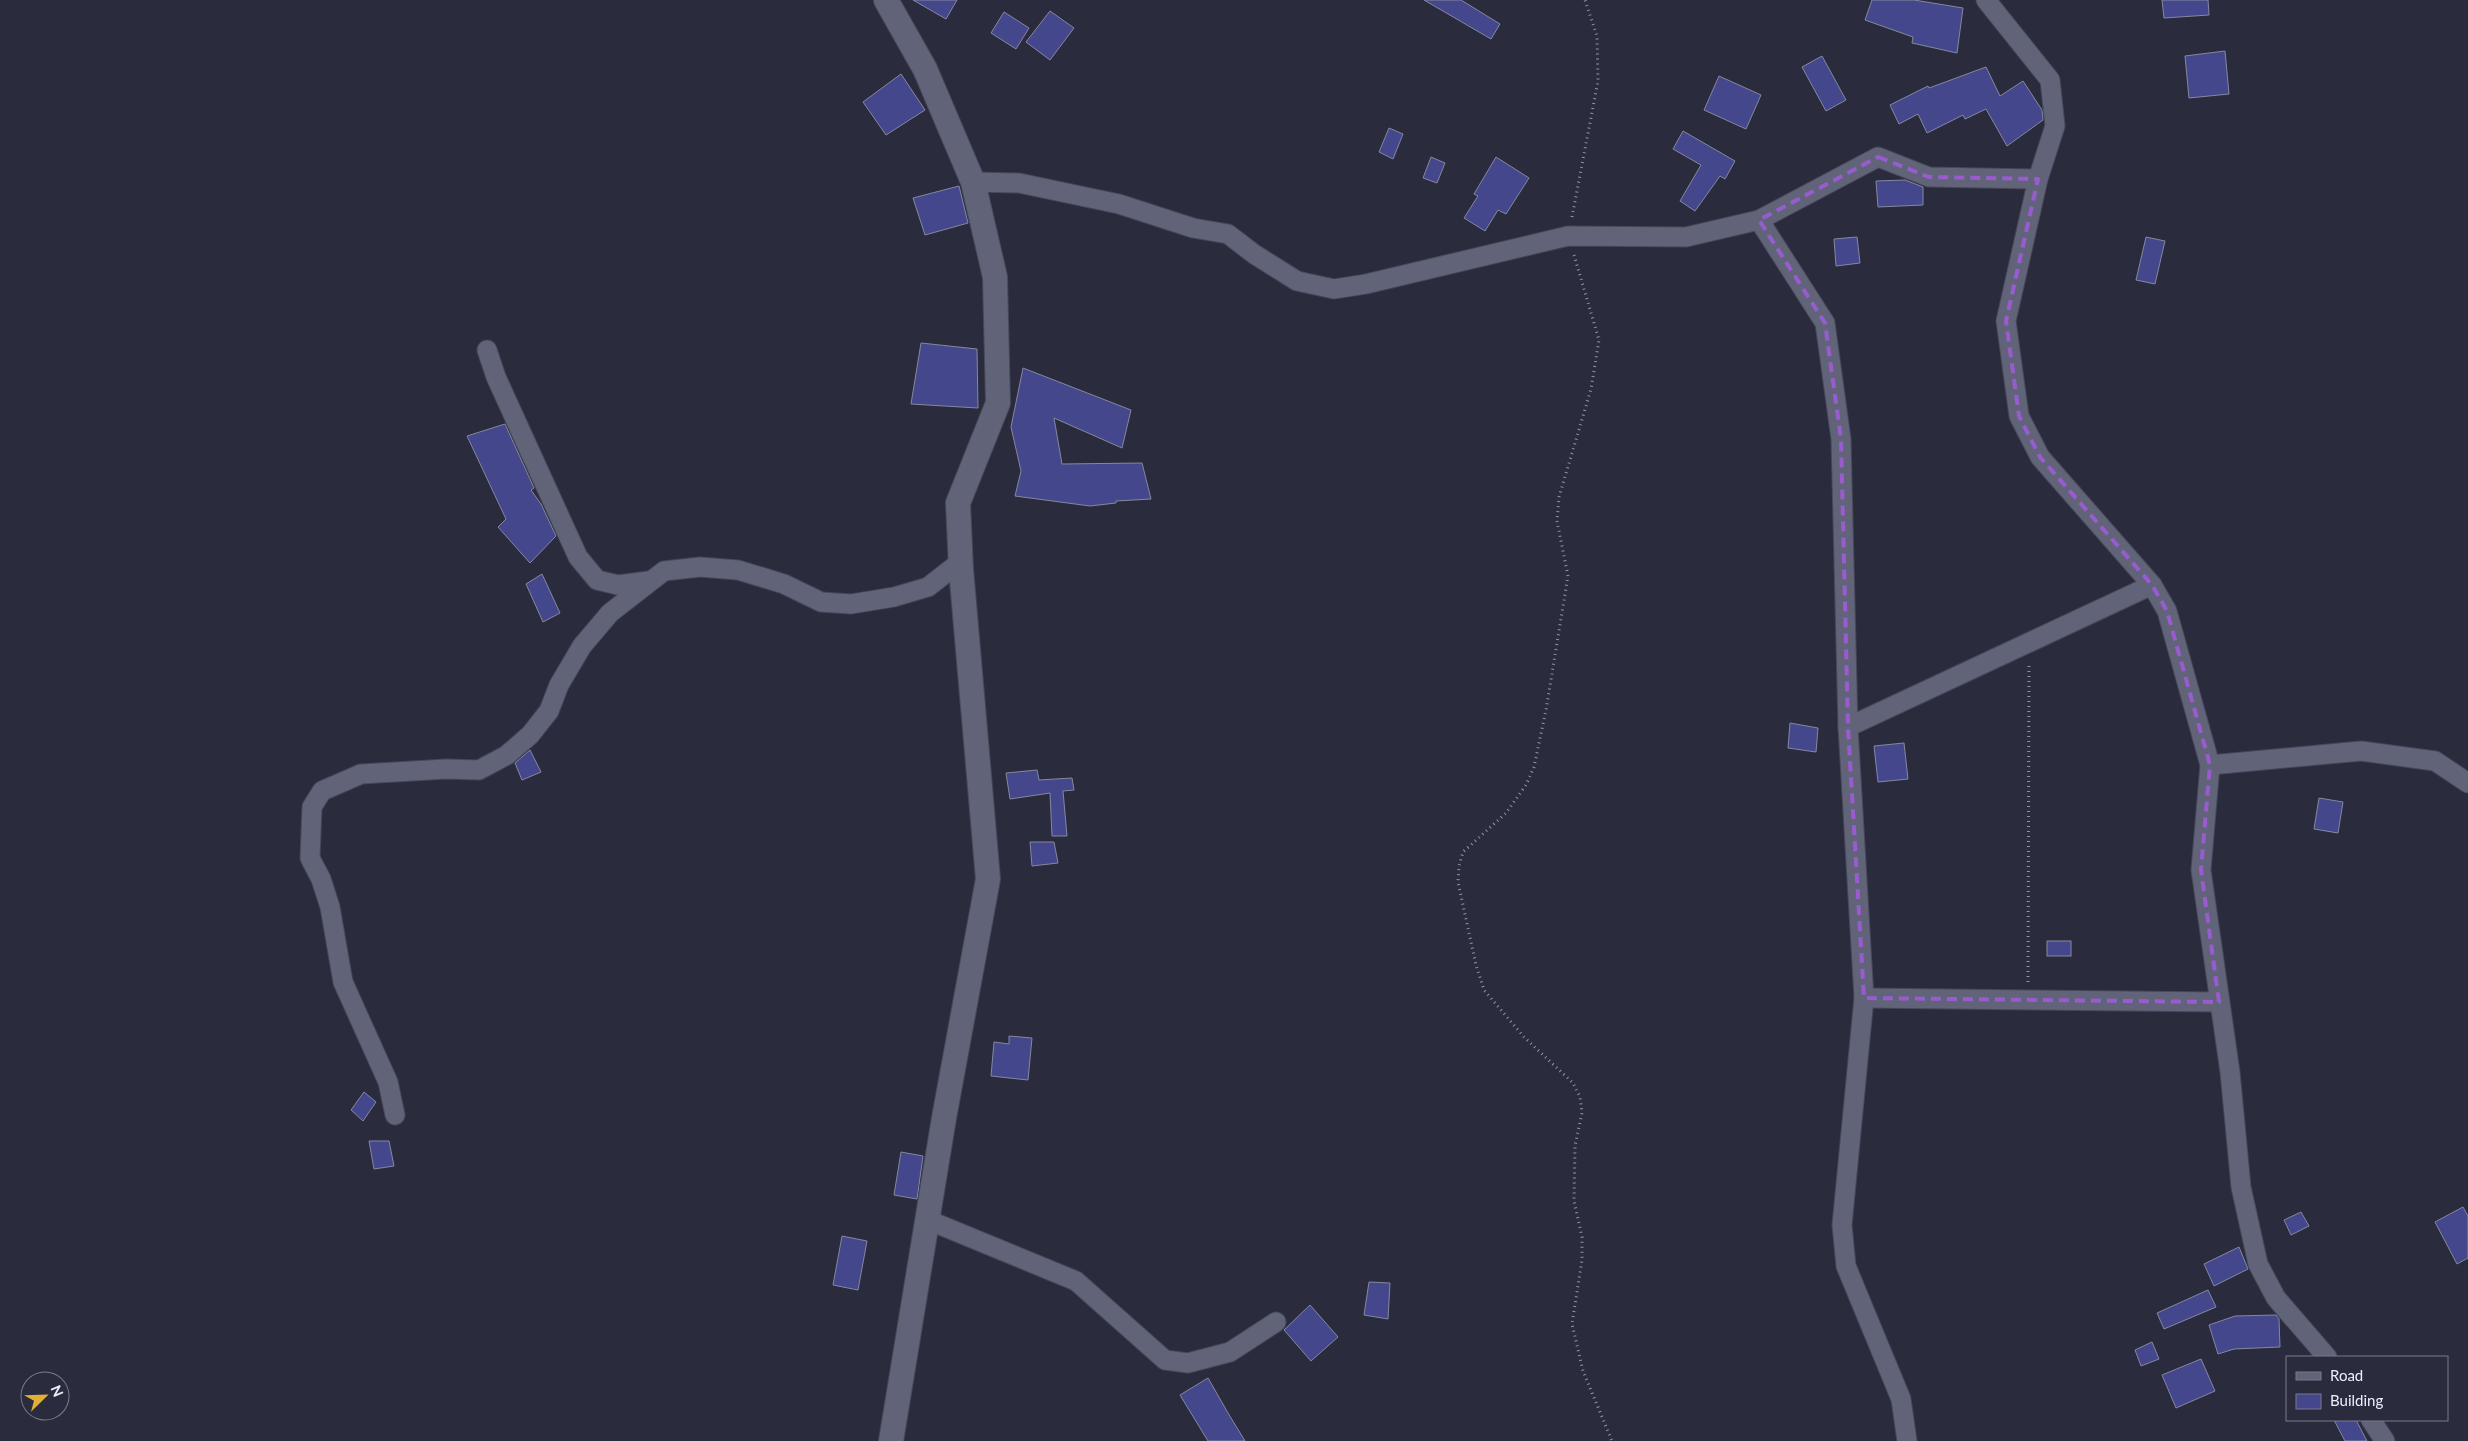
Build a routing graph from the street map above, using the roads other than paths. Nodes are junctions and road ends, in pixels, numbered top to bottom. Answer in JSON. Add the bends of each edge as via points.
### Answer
{"nodes":[{"id":1,"x":886,"y":0,"type":"edge"},
{"id":2,"x":1986,"y":0,"type":"edge"},
{"id":3,"x":2038,"y":179,"type":"junction"},
{"id":4,"x":973,"y":182,"type":"junction"},
{"id":5,"x":1759,"y":220,"type":"junction"},
{"id":6,"x":487,"y":350,"type":"dead end"},
{"id":7,"x":960,"y":562,"type":"junction"},
{"id":8,"x":649,"y":581,"type":"junction"},
{"id":9,"x":2152,"y":586,"type":"junction"},
{"id":10,"x":1848,"y":727,"type":"junction"},
{"id":11,"x":2210,"y":765,"type":"junction"},
{"id":12,"x":2468,"y":784,"type":"edge"},
{"id":13,"x":1864,"y":998,"type":"junction"},
{"id":14,"x":2220,"y":1002,"type":"junction"},
{"id":15,"x":395,"y":1115,"type":"dead end"},
{"id":16,"x":928,"y":1220,"type":"junction"},
{"id":17,"x":1276,"y":1322,"type":"dead end"},
{"id":18,"x":2326,"y":1356,"type":"edge"},
{"id":19,"x":2372,"y":1421,"type":"edge"},
{"id":20,"x":891,"y":1441,"type":"edge"},
{"id":21,"x":1907,"y":1441,"type":"edge"},
{"id":22,"x":2385,"y":1441,"type":"edge"}],
"edges":[{"from":1,"to":4,"type":"street","via":[[925,68]]},
{"from":2,"to":3,"type":"street","via":[[2050,80],[2055,126]]},
{"from":3,"to":5,"type":"street","via":[[1929,177],[1878,157]]},
{"from":3,"to":9,"type":"street","via":[[2006,321],[2018,416],[2040,458]]},
{"from":4,"to":5,"type":"street","via":[[1019,183],[1065,191],[1193,228],[1228,234],[1297,281],[1334,289],[1568,236],[1686,237]]},
{"from":4,"to":7,"type":"street","via":[[995,277],[998,403],[958,503]]},
{"from":5,"to":10,"type":"street","via":[[1825,323],[1841,439]]},
{"from":6,"to":8,"type":"street","via":[[499,385],[578,557],[597,580],[618,585]]},
{"from":7,"to":8,"type":"street","via":[[928,587],[894,597],[850,604],[821,602],[784,584],[738,570],[700,567],[664,571]]},
{"from":7,"to":16,"type":"street","via":[[988,879]]},
{"from":8,"to":15,"type":"street","via":[[610,613],[582,646],[559,685],[549,711],[530,735],[507,755],[479,770],[361,774],[322,791],[312,807],[310,858],[330,907],[343,982],[388,1082]]},
{"from":9,"to":10,"type":"street"},
{"from":9,"to":11,"type":"street","via":[[2167,611]]},
{"from":10,"to":13,"type":"street"},
{"from":11,"to":12,"type":"street","via":[[2361,751],[2434,761]]},
{"from":11,"to":14,"type":"street","via":[[2201,870]]},
{"from":13,"to":14,"type":"street"},
{"from":13,"to":21,"type":"street","via":[[1842,1224],[1846,1266],[1901,1399]]},
{"from":14,"to":18,"type":"street","via":[[2241,1187],[2258,1264],[2276,1298]]},
{"from":16,"to":17,"type":"street","via":[[1076,1281],[1165,1360],[1188,1363],[1230,1352]]},
{"from":16,"to":20,"type":"street"},
{"from":19,"to":22,"type":"street"}]}
